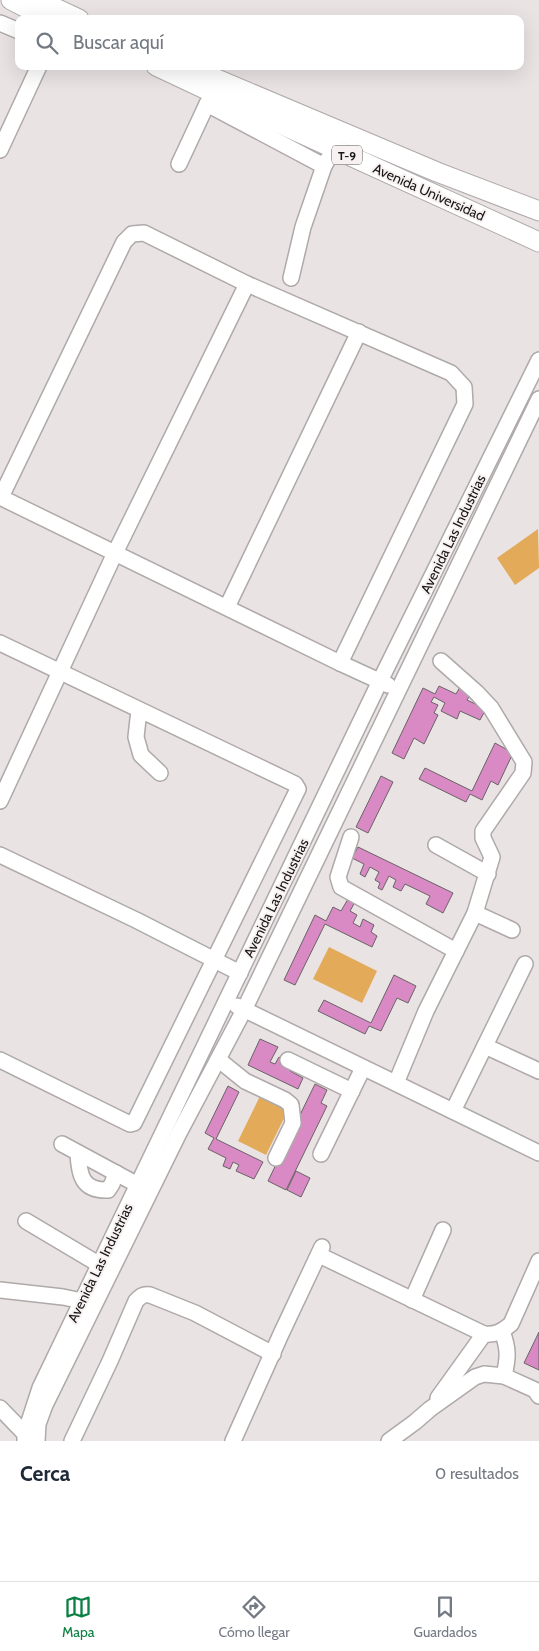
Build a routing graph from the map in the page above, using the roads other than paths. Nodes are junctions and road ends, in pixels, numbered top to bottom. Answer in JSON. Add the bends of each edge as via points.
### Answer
{"nodes":[{"id":1,"x":11,"y":0,"type":"edge"},
{"id":2,"x":38,"y":0,"type":"edge"},
{"id":3,"x":40,"y":15,"type":"edge"},
{"id":4,"x":70,"y":15,"type":"edge"},
{"id":5,"x":0,"y":23,"type":"edge"},
{"id":6,"x":15,"y":29,"type":"edge"},
{"id":7,"x":36,"y":70,"type":"edge"},
{"id":8,"x":163,"y":70,"type":"edge"},
{"id":9,"x":195,"y":70,"type":"edge"},
{"id":10,"x":210,"y":98,"type":"junction"},
{"id":11,"x":6,"y":120,"type":"edge"},
{"id":12,"x":333,"y":148,"type":"junction"},
{"id":13,"x":0,"y":150,"type":"edge"},
{"id":14,"x":179,"y":164,"type":"dead end"},
{"id":15,"x":324,"y":166,"type":"junction"},
{"id":16,"x":539,"y":211,"type":"edge"},
{"id":17,"x":539,"y":242,"type":"edge"},
{"id":18,"x":292,"y":278,"type":"dead end"},
{"id":19,"x":247,"y":284,"type":"junction"},
{"id":20,"x":359,"y":332,"type":"junction"},
{"id":21,"x":539,"y":360,"type":"edge"},
{"id":22,"x":539,"y":398,"type":"edge"},
{"id":23,"x":0,"y":497,"type":"edge"},
{"id":24,"x":115,"y":553,"type":"junction"},
{"id":25,"x":227,"y":607,"type":"junction"},
{"id":26,"x":0,"y":643,"type":"edge"},
{"id":27,"x":441,"y":661,"type":"dead end"},
{"id":28,"x":340,"y":663,"type":"junction"},
{"id":29,"x":59,"y":672,"type":"junction"},
{"id":30,"x":380,"y":681,"type":"junction"},
{"id":31,"x":398,"y":690,"type":"junction"},
{"id":32,"x":139,"y":710,"type":"junction"},
{"id":33,"x":160,"y":774,"type":"dead end"},
{"id":34,"x":0,"y":801,"type":"edge"},
{"id":35,"x":351,"y":838,"type":"dead end"},
{"id":36,"x":436,"y":845,"type":"dead end"},
{"id":37,"x":1,"y":860,"type":"edge"},
{"id":38,"x":488,"y":874,"type":"junction"},
{"id":39,"x":475,"y":913,"type":"junction"},
{"id":40,"x":512,"y":930,"type":"dead end"},
{"id":41,"x":456,"y":951,"type":"junction"},
{"id":42,"x":214,"y":959,"type":"junction"},
{"id":43,"x":525,"y":964,"type":"dead end"},
{"id":44,"x":240,"y":973,"type":"junction"},
{"id":45,"x":226,"y":1001,"type":"junction"},
{"id":46,"x":244,"y":1010,"type":"junction"},
{"id":47,"x":485,"y":1046,"type":"junction"},
{"id":48,"x":0,"y":1060,"type":"edge"},
{"id":49,"x":219,"y":1060,"type":"junction"},
{"id":50,"x":288,"y":1060,"type":"dead end"},
{"id":51,"x":363,"y":1068,"type":"junction"},
{"id":52,"x":539,"y":1071,"type":"edge"},
{"id":53,"x":396,"y":1083,"type":"junction"},
{"id":54,"x":352,"y":1091,"type":"junction"},
{"id":55,"x":453,"y":1111,"type":"junction"},
{"id":56,"x":62,"y":1144,"type":"dead end"},
{"id":57,"x":78,"y":1153,"type":"junction"},
{"id":58,"x":539,"y":1153,"type":"edge"},
{"id":59,"x":321,"y":1154,"type":"dead end"},
{"id":60,"x":276,"y":1158,"type":"dead end"},
{"id":61,"x":116,"y":1173,"type":"junction"},
{"id":62,"x":138,"y":1185,"type":"junction"},
{"id":63,"x":26,"y":1221,"type":"dead end"},
{"id":64,"x":443,"y":1230,"type":"dead end"},
{"id":65,"x":539,"y":1261,"type":"edge"},
{"id":66,"x":100,"y":1265,"type":"junction"},
{"id":67,"x":0,"y":1290,"type":"edge"},
{"id":68,"x":412,"y":1300,"type":"junction"},
{"id":69,"x":82,"y":1301,"type":"junction"},
{"id":70,"x":502,"y":1331,"type":"junction"},
{"id":71,"x":484,"y":1334,"type":"junction"},
{"id":72,"x":272,"y":1354,"type":"junction"},
{"id":73,"x":504,"y":1376,"type":"junction"},
{"id":74,"x":539,"y":1396,"type":"edge"},
{"id":75,"x":0,"y":1408,"type":"edge"},
{"id":76,"x":430,"y":1409,"type":"junction"},
{"id":77,"x":30,"y":1439,"type":"edge"},
{"id":78,"x":72,"y":1441,"type":"edge"},
{"id":79,"x":234,"y":1441,"type":"edge"},
{"id":80,"x":390,"y":1441,"type":"edge"}],
"edges":[{"from":1,"to":3,"type":"main road"},
{"from":2,"to":4,"type":"main road"},
{"from":5,"to":6,"type":"street"},
{"from":7,"to":11,"type":"street"},
{"from":8,"to":10,"type":"main road","name":"Avenida Universidad","number":"T-9"},
{"from":9,"to":16,"type":"main road","name":"Avenida Universidad","number":"T-9","via":[[437,172]]},
{"from":10,"to":12,"type":"main road","name":"Avenida Universidad","number":"T-9"},
{"from":10,"to":14,"type":"street"},
{"from":10,"to":15,"type":"street"},
{"from":11,"to":13,"type":"street"},
{"from":12,"to":15,"type":"street"},
{"from":12,"to":17,"type":"main road","name":"Avenida Universidad","number":"T-9"},
{"from":15,"to":18,"type":"street","via":[[303,227]]},
{"from":19,"to":20,"type":"street"},
{"from":19,"to":23,"type":"street","via":[[144,233],[132,234],[124,242]]},
{"from":19,"to":24,"type":"street"},
{"from":20,"to":25,"type":"street"},
{"from":20,"to":28,"type":"street","via":[[451,374],[464,387],[465,404]]},
{"from":21,"to":30,"type":"street","name":"Avenida Las Industrias"},
{"from":22,"to":31,"type":"street","name":"Avenida Las Industrias"},
{"from":23,"to":24,"type":"street"},
{"from":24,"to":25,"type":"street"},
{"from":24,"to":29,"type":"street"},
{"from":25,"to":28,"type":"street"},
{"from":26,"to":29,"type":"street"},
{"from":27,"to":38,"type":"street","via":[[491,708],[524,762],[523,773],[483,831],[492,857]]},
{"from":28,"to":30,"type":"street"},
{"from":29,"to":32,"type":"street"},
{"from":29,"to":34,"type":"street"},
{"from":30,"to":31,"type":"street"},
{"from":30,"to":44,"type":"street","name":"Avenida Las Industrias"},
{"from":31,"to":46,"type":"street","name":"Avenida Las Industrias"},
{"from":32,"to":33,"type":"street","via":[[136,737],[141,755]]},
{"from":32,"to":42,"type":"street","via":[[296,784],[298,789]]},
{"from":35,"to":41,"type":"street","via":[[338,877],[341,887]]},
{"from":36,"to":38,"type":"street"},
{"from":37,"to":42,"type":"street"},
{"from":38,"to":39,"type":"street"},
{"from":39,"to":40,"type":"street"},
{"from":39,"to":41,"type":"street"},
{"from":41,"to":53,"type":"street"},
{"from":42,"to":44,"type":"street"},
{"from":42,"to":48,"type":"street","via":[[134,1123],[130,1124]]},
{"from":43,"to":47,"type":"street"},
{"from":44,"to":45,"type":"street","name":"Avenida Las Industrias"},
{"from":45,"to":46,"type":"street"},
{"from":45,"to":62,"type":"street","name":"Avenida Las Industrias"},
{"from":46,"to":49,"type":"street","name":"Avenida Las Industrias"},
{"from":46,"to":51,"type":"street"},
{"from":47,"to":52,"type":"street"},
{"from":47,"to":55,"type":"street"},
{"from":49,"to":60,"type":"street","via":[[245,1081],[291,1105],[293,1123]]},
{"from":49,"to":77,"type":"street","name":"Avenida Las Industrias","via":[[179,1133]]},
{"from":50,"to":54,"type":"street"},
{"from":51,"to":53,"type":"street"},
{"from":51,"to":54,"type":"street"},
{"from":53,"to":55,"type":"street"},
{"from":54,"to":59,"type":"street"},
{"from":55,"to":58,"type":"street"},
{"from":56,"to":57,"type":"street"},
{"from":57,"to":61,"type":"street"},
{"from":57,"to":61,"type":"street","via":[[78,1171],[87,1185],[108,1190]]},
{"from":61,"to":62,"type":"street"},
{"from":62,"to":66,"type":"street","name":"Avenida Las Industrias"},
{"from":63,"to":66,"type":"street"},
{"from":64,"to":68,"type":"street"},
{"from":65,"to":70,"type":"street","via":[[510,1324]]},
{"from":66,"to":69,"type":"street","name":"Avenida Las Industrias"},
{"from":67,"to":69,"type":"street"},
{"from":68,"to":71,"type":"street"},
{"from":68,"to":72,"type":"street","via":[[321,1250]]},
{"from":69,"to":77,"type":"street","name":"Avenida Las Industrias","via":[[40,1388]]},
{"from":70,"to":71,"type":"street","via":[[495,1335]]},
{"from":70,"to":73,"type":"street","via":[[508,1345]]},
{"from":71,"to":76,"type":"street"},
{"from":72,"to":78,"type":"street","via":[[195,1313],[150,1295],[140,1296]]},
{"from":72,"to":79,"type":"street"},
{"from":73,"to":74,"type":"street","via":[[535,1390]]},
{"from":73,"to":76,"type":"street","via":[[484,1374],[474,1377]]},
{"from":75,"to":77,"type":"street"},
{"from":76,"to":80,"type":"street"}]}
